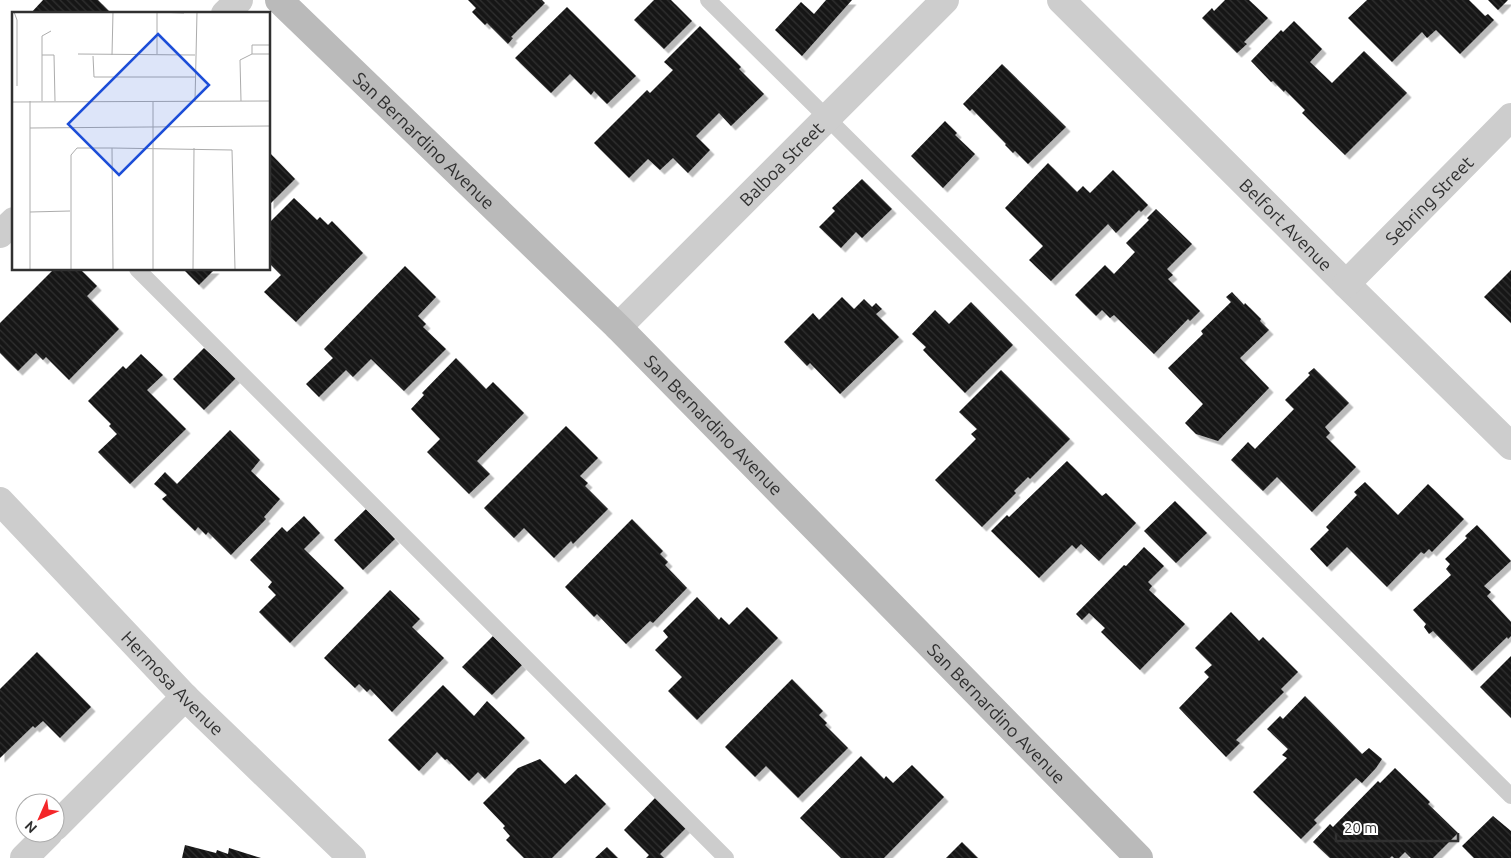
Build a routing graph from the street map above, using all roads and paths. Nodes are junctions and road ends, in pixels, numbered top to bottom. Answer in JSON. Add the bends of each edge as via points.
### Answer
{"nodes":[{"id":1,"x":239,"y":0,"type":"edge"},
{"id":2,"x":278,"y":0,"type":"edge"},
{"id":3,"x":708,"y":0,"type":"edge"},
{"id":4,"x":945,"y":0,"type":"edge"},
{"id":5,"x":1062,"y":0,"type":"edge"},
{"id":6,"x":227,"y":12,"type":"edge"},
{"id":7,"x":1511,"y":117,"type":"edge"},
{"id":8,"x":827,"y":118,"type":"junction"},
{"id":9,"x":12,"y":223,"type":"edge"},
{"id":10,"x":0,"y":234,"type":"edge"},
{"id":11,"x":138,"y":270,"type":"edge"},
{"id":12,"x":1346,"y":284,"type":"junction"},
{"id":13,"x":618,"y":327,"type":"junction"},
{"id":14,"x":1511,"y":446,"type":"edge"},
{"id":15,"x":0,"y":501,"type":"edge"},
{"id":16,"x":185,"y":697,"type":"junction"},
{"id":17,"x":1511,"y":796,"type":"edge"},
{"id":18,"x":65,"y":817,"type":"edge"},
{"id":19,"x":39,"y":843,"type":"edge"},
{"id":20,"x":24,"y":858,"type":"edge"},
{"id":21,"x":352,"y":858,"type":"edge"},
{"id":22,"x":726,"y":858,"type":"edge"},
{"id":23,"x":1139,"y":858,"type":"edge"}],
"edges":[{"from":1,"to":6,"type":"street"},
{"from":2,"to":13,"type":"main road","name":"San Bernardino Avenue"},
{"from":3,"to":8,"type":"lane"},
{"from":4,"to":8,"type":"street","name":"Balboa Street"},
{"from":5,"to":12,"type":"street","name":"Belfort Avenue"},
{"from":7,"to":12,"type":"street","name":"Sebring Street"},
{"from":8,"to":13,"type":"street","name":"Balboa Street"},
{"from":8,"to":17,"type":"lane"},
{"from":9,"to":10,"type":"street"},
{"from":11,"to":22,"type":"lane"},
{"from":12,"to":14,"type":"street","name":"Belfort Avenue"},
{"from":13,"to":23,"type":"main road","name":"San Bernardino Avenue"},
{"from":15,"to":16,"type":"street","name":"Hermosa Avenue"},
{"from":16,"to":18,"type":"street"},
{"from":16,"to":21,"type":"street","name":"Hermosa Avenue"},
{"from":19,"to":20,"type":"street"}]}
